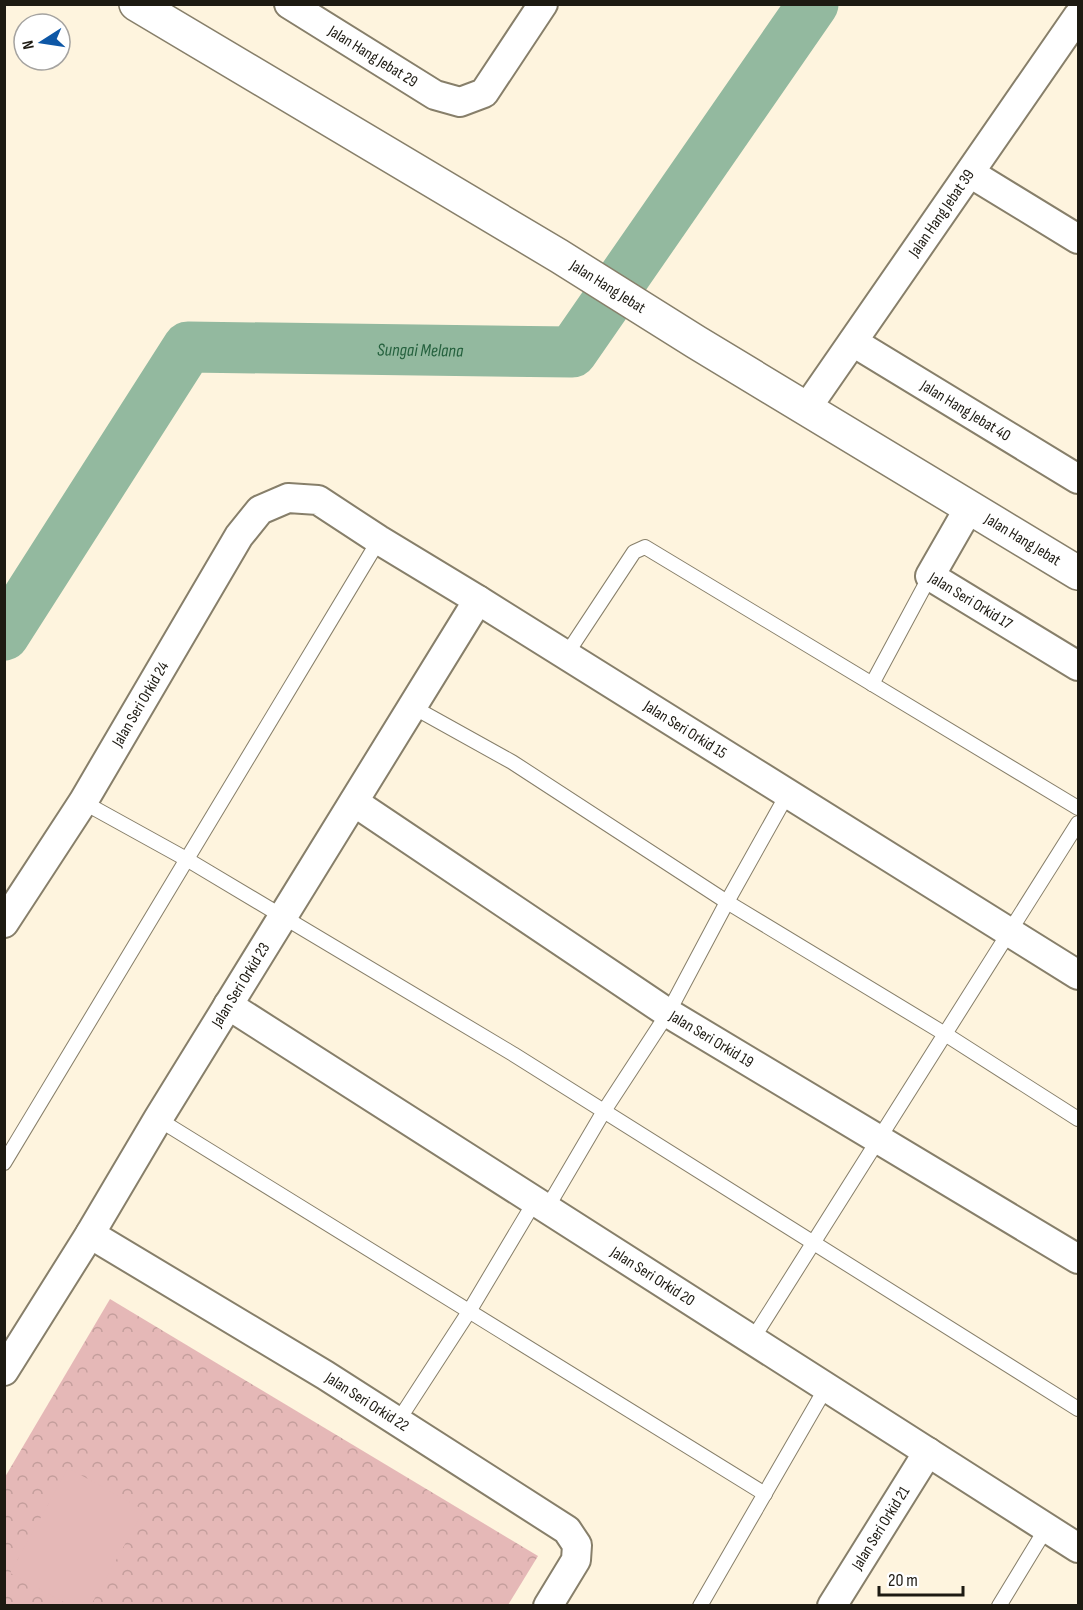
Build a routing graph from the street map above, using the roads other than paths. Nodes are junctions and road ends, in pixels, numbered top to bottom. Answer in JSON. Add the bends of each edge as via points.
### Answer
{"nodes":[{"id":1,"x":136,"y":4,"type":"edge"},
{"id":2,"x":290,"y":4,"type":"edge"},
{"id":3,"x":543,"y":4,"type":"edge"},
{"id":4,"x":1078,"y":16,"type":"edge"},
{"id":5,"x":970,"y":172,"type":"junction"},
{"id":6,"x":1078,"y":239,"type":"edge"},
{"id":7,"x":853,"y":342,"type":"junction"},
{"id":8,"x":806,"y":409,"type":"junction"},
{"id":9,"x":1078,"y":479,"type":"edge"},
{"id":10,"x":288,"y":498,"type":"joint"},
{"id":11,"x":969,"y":508,"type":"junction"},
{"id":12,"x":380,"y":540,"type":"junction"},
{"id":13,"x":1078,"y":573,"type":"edge"},
{"id":14,"x":930,"y":576,"type":"junction"},
{"id":15,"x":478,"y":600,"type":"junction"},
{"id":16,"x":566,"y":655,"type":"junction"},
{"id":17,"x":1078,"y":666,"type":"edge"},
{"id":18,"x":872,"y":684,"type":"junction"},
{"id":19,"x":413,"y":707,"type":"junction"},
{"id":20,"x":788,"y":793,"type":"junction"},
{"id":21,"x":83,"y":802,"type":"junction"},
{"id":22,"x":354,"y":802,"type":"junction"},
{"id":23,"x":1078,"y":808,"type":"edge"},
{"id":24,"x":1078,"y":823,"type":"edge"},
{"id":25,"x":188,"y":860,"type":"junction"},
{"id":26,"x":727,"y":902,"type":"junction"},
{"id":27,"x":283,"y":917,"type":"junction"},
{"id":28,"x":4,"y":923,"type":"edge"},
{"id":29,"x":1009,"y":933,"type":"junction"},
{"id":30,"x":1078,"y":975,"type":"edge"},
{"id":31,"x":228,"y":1005,"type":"junction"},
{"id":32,"x":668,"y":1013,"type":"junction"},
{"id":33,"x":945,"y":1034,"type":"junction"},
{"id":34,"x":604,"y":1111,"type":"junction"},
{"id":35,"x":158,"y":1119,"type":"junction"},
{"id":36,"x":1078,"y":1119,"type":"edge"},
{"id":37,"x":879,"y":1140,"type":"junction"},
{"id":38,"x":4,"y":1163,"type":"edge"},
{"id":39,"x":541,"y":1204,"type":"junction"},
{"id":40,"x":90,"y":1234,"type":"junction"},
{"id":41,"x":813,"y":1242,"type":"junction"},
{"id":42,"x":1078,"y":1259,"type":"edge"},
{"id":43,"x":470,"y":1310,"type":"junction"},
{"id":44,"x":752,"y":1340,"type":"junction"},
{"id":45,"x":4,"y":1371,"type":"edge"},
{"id":46,"x":827,"y":1386,"type":"junction"},
{"id":47,"x":1078,"y":1409,"type":"edge"},
{"id":48,"x":398,"y":1421,"type":"junction"},
{"id":49,"x":928,"y":1452,"type":"junction"},
{"id":50,"x":765,"y":1494,"type":"junction"},
{"id":51,"x":1047,"y":1527,"type":"junction"},
{"id":52,"x":1078,"y":1548,"type":"edge"},
{"id":53,"x":548,"y":1605,"type":"edge"},
{"id":54,"x":700,"y":1605,"type":"edge"},
{"id":55,"x":832,"y":1605,"type":"edge"},
{"id":56,"x":999,"y":1605,"type":"edge"}],
"edges":[{"from":1,"to":8,"type":"street","name":"Jalan Hang Jebat","via":[[559,256]]},
{"from":2,"to":3,"type":"street","name":"Jalan Hang Jebat 29","via":[[435,95],[460,102],[484,93]]},
{"from":4,"to":5,"type":"street","name":"Jalan Hang Jebat 39"},
{"from":5,"to":6,"type":"street"},
{"from":5,"to":7,"type":"street","name":"Jalan Hang Jebat 39"},
{"from":7,"to":8,"type":"street","name":"Jalan Hang Jebat 39"},
{"from":7,"to":9,"type":"street","name":"Jalan Hang Jebat 40"},
{"from":8,"to":11,"type":"street","name":"Jalan Hang Jebat"},
{"from":10,"to":12,"type":"street","name":"Jalan Seri Orkid 15","via":[[318,500]]},
{"from":10,"to":21,"type":"street","name":"Jalan Seri Orkid 24","via":[[260,510],[239,536]]},
{"from":11,"to":13,"type":"street","name":"Jalan Hang Jebat"},
{"from":11,"to":14,"type":"street","name":"Jalan Seri Orkid 17"},
{"from":12,"to":15,"type":"street","name":"Jalan Seri Orkid 15"},
{"from":12,"to":25,"type":"lane"},
{"from":14,"to":17,"type":"street","name":"Jalan Seri Orkid 17"},
{"from":14,"to":18,"type":"lane"},
{"from":15,"to":16,"type":"street","name":"Jalan Seri Orkid 15"},
{"from":15,"to":19,"type":"street","name":"Jalan Seri Orkid 23"},
{"from":16,"to":18,"type":"lane","via":[[634,552],[645,547]]},
{"from":16,"to":20,"type":"street","name":"Jalan Seri Orkid 15"},
{"from":18,"to":23,"type":"lane"},
{"from":19,"to":22,"type":"street","name":"Jalan Seri Orkid 23"},
{"from":19,"to":26,"type":"lane","via":[[512,762]]},
{"from":20,"to":26,"type":"lane"},
{"from":20,"to":29,"type":"street","name":"Jalan Seri Orkid 15"},
{"from":21,"to":25,"type":"lane"},
{"from":21,"to":28,"type":"street","name":"Jalan Seri Orkid 24"},
{"from":22,"to":27,"type":"street","name":"Jalan Seri Orkid 23"},
{"from":22,"to":32,"type":"street","name":"Jalan Seri Orkid 19"},
{"from":24,"to":29,"type":"lane"},
{"from":25,"to":27,"type":"lane"},
{"from":25,"to":38,"type":"lane"},
{"from":26,"to":32,"type":"lane"},
{"from":26,"to":33,"type":"lane"},
{"from":27,"to":31,"type":"street","name":"Jalan Seri Orkid 23"},
{"from":27,"to":34,"type":"lane"},
{"from":29,"to":30,"type":"street","name":"Jalan Seri Orkid 15"},
{"from":29,"to":33,"type":"lane"},
{"from":31,"to":35,"type":"street","name":"Jalan Seri Orkid 23"},
{"from":31,"to":39,"type":"street","name":"Jalan Seri Orkid 20"},
{"from":32,"to":34,"type":"lane"},
{"from":32,"to":37,"type":"street","name":"Jalan Seri Orkid 19"},
{"from":33,"to":36,"type":"lane"},
{"from":33,"to":37,"type":"lane"},
{"from":34,"to":39,"type":"lane"},
{"from":34,"to":41,"type":"lane"},
{"from":35,"to":40,"type":"street","name":"Jalan Seri Orkid 23"},
{"from":35,"to":43,"type":"lane"},
{"from":37,"to":41,"type":"lane"},
{"from":37,"to":42,"type":"street","name":"Jalan Seri Orkid 19"},
{"from":39,"to":43,"type":"lane"},
{"from":39,"to":44,"type":"street","name":"Jalan Seri Orkid 20"},
{"from":40,"to":45,"type":"street","name":"Jalan Seri Orkid 23"},
{"from":40,"to":48,"type":"street","name":"Jalan Seri Orkid 22"},
{"from":41,"to":44,"type":"lane"},
{"from":41,"to":47,"type":"lane"},
{"from":43,"to":48,"type":"lane"},
{"from":43,"to":50,"type":"lane"},
{"from":44,"to":46,"type":"street","name":"Jalan Seri Orkid 20"},
{"from":46,"to":49,"type":"street","name":"Jalan Seri Orkid 20"},
{"from":46,"to":50,"type":"lane"},
{"from":48,"to":53,"type":"street","name":"Jalan Seri Orkid 22","via":[[567,1530],[577,1545],[576,1560]]},
{"from":49,"to":51,"type":"street","name":"Jalan Seri Orkid 20"},
{"from":49,"to":55,"type":"street","name":"Jalan Seri Orkid 21"},
{"from":50,"to":54,"type":"lane"},
{"from":51,"to":52,"type":"street","name":"Jalan Seri Orkid 20"},
{"from":51,"to":56,"type":"lane"}]}
